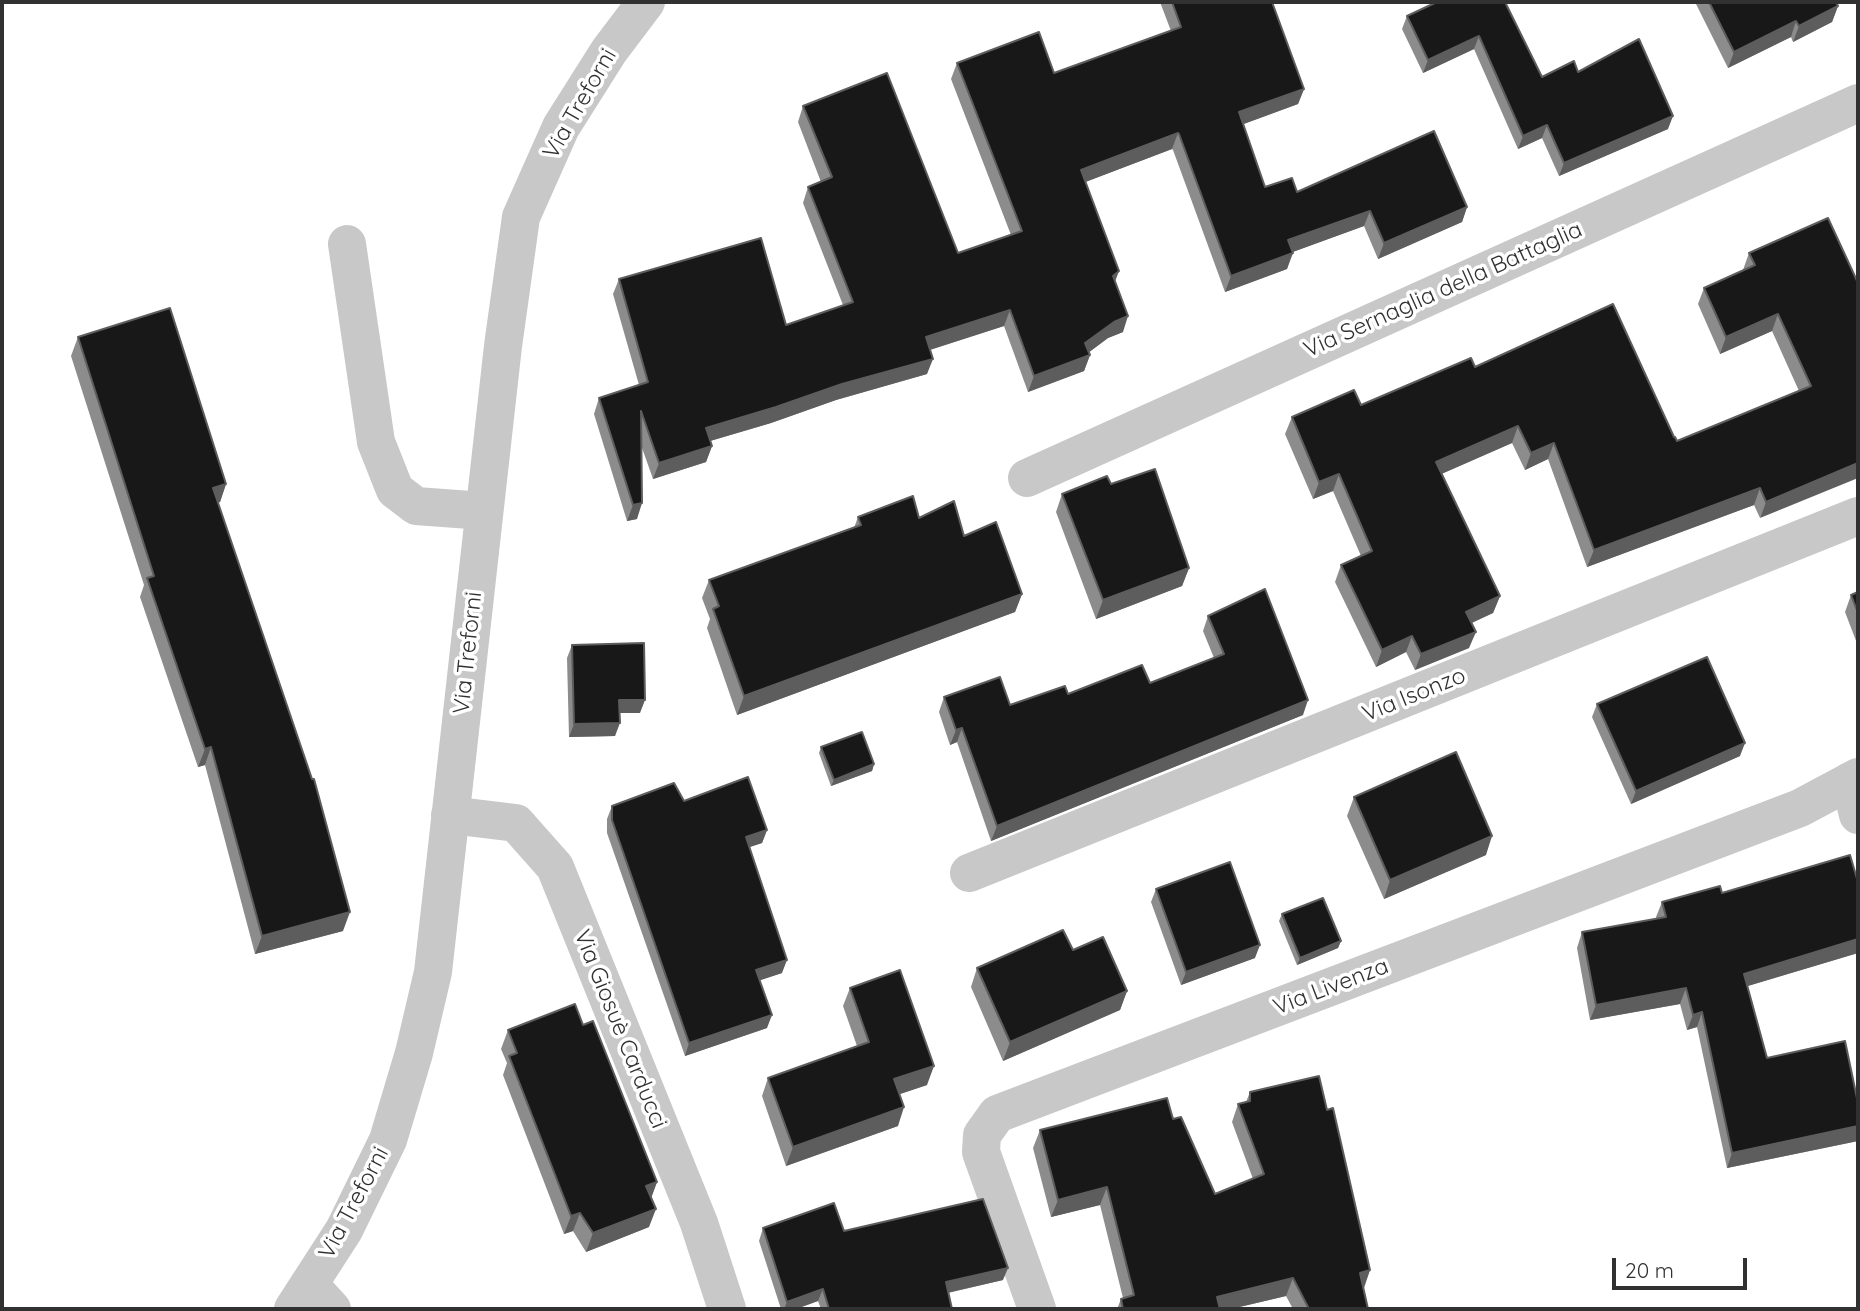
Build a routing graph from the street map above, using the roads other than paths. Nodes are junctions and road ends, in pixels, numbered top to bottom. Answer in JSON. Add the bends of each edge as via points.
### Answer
{"nodes":[{"id":1,"x":646,"y":2,"type":"edge"},
{"id":2,"x":1858,"y":103,"type":"edge"},
{"id":3,"x":347,"y":244,"type":"dead end"},
{"id":4,"x":1027,"y":478,"type":"dead end"},
{"id":5,"x":484,"y":510,"type":"junction"},
{"id":6,"x":1858,"y":516,"type":"edge"},
{"id":7,"x":1856,"y":791,"type":"edge"},
{"id":8,"x":450,"y":815,"type":"junction"},
{"id":9,"x":969,"y":873,"type":"dead end"},
{"id":10,"x":311,"y":1301,"type":"edge"},
{"id":11,"x":727,"y":1309,"type":"edge"},
{"id":12,"x":1037,"y":1309,"type":"edge"}],
"edges":[{"from":1,"to":5,"type":"street","name":"Via Treforni","via":[[561,127],[521,217]]},
{"from":2,"to":4,"type":"street","name":"Via Sernaglia della Battaglia"},
{"from":3,"to":5,"type":"street","via":[[376,442],[395,490],[416,506]]},
{"from":5,"to":8,"type":"street","name":"Via Treforni"},
{"from":6,"to":9,"type":"street","name":"Via Isonzo"},
{"from":7,"to":12,"type":"street","name":"Via Livenza","via":[[1787,813],[997,1114],[982,1135],[981,1152]]},
{"from":8,"to":10,"type":"street","name":"Via Treforni","via":[[433,972],[411,1066],[387,1140]]},
{"from":8,"to":11,"type":"street","name":"Via Giosuè Carducci","via":[[516,823],[555,867],[699,1223]]}]}
